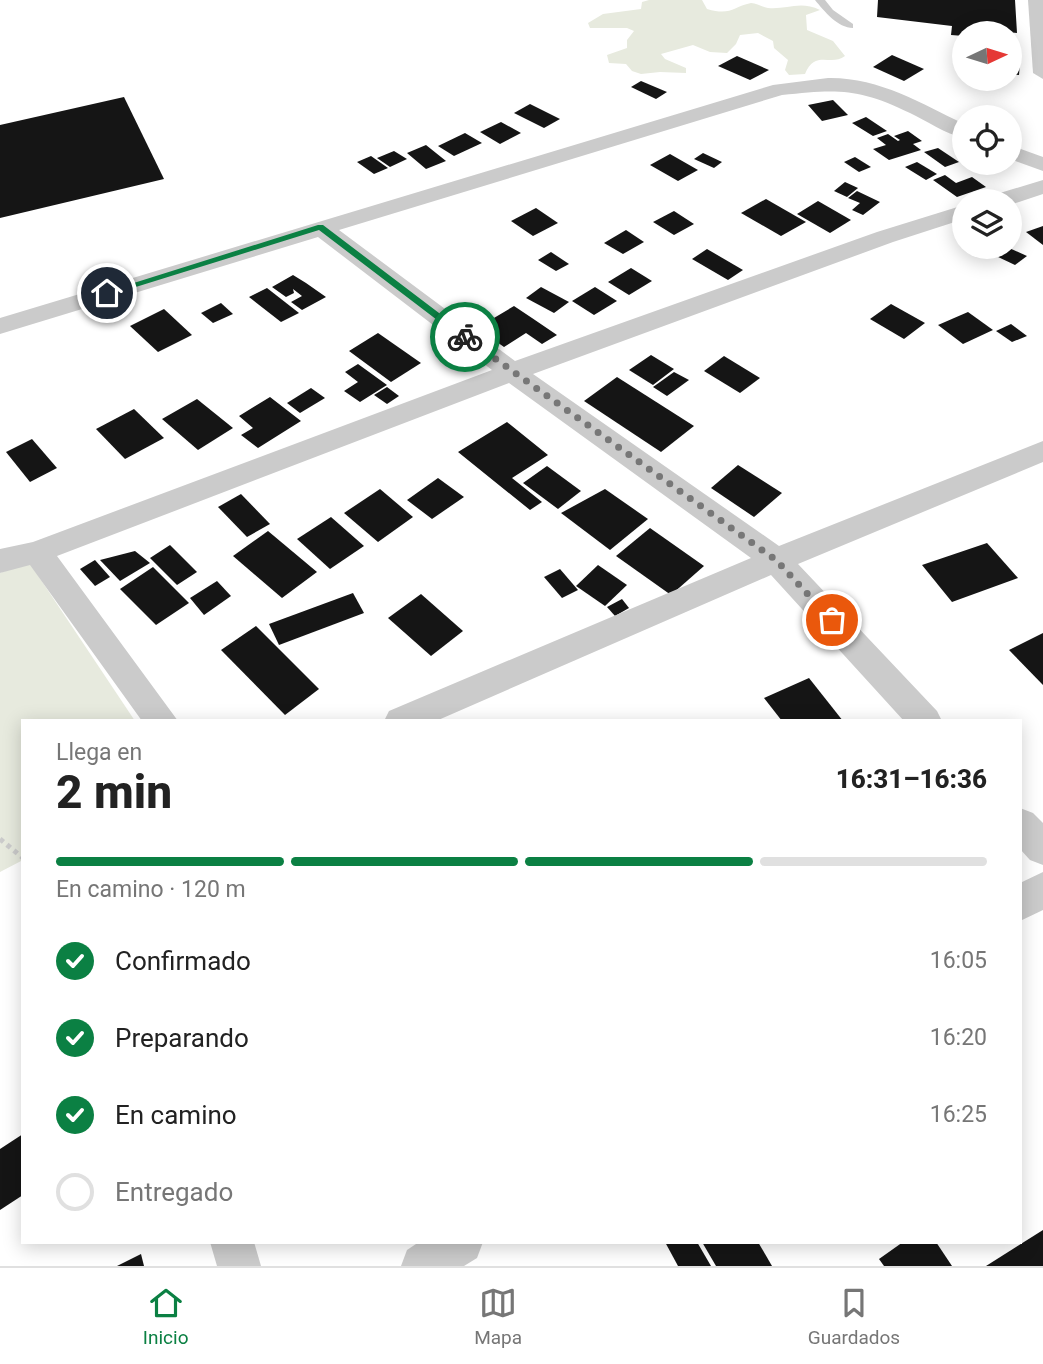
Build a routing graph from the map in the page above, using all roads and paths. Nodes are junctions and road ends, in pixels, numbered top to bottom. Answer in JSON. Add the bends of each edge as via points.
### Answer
{"nodes":[{"id":1,"x":820,"y":0,"type":"edge"},
{"id":2,"x":1037,"y":0,"type":"edge"},
{"id":3,"x":850,"y":26,"type":"dead end"},
{"id":4,"x":1041,"y":44,"type":"edge"},
{"id":5,"x":1043,"y":73,"type":"edge"},
{"id":6,"x":952,"y":126,"type":"edge"},
{"id":7,"x":1022,"y":156,"type":"edge"},
{"id":8,"x":1043,"y":165,"type":"edge"},
{"id":9,"x":1043,"y":187,"type":"edge"},
{"id":10,"x":1022,"y":194,"type":"edge"},
{"id":11,"x":952,"y":216,"type":"edge"},
{"id":12,"x":320,"y":227,"type":"junction"},
{"id":13,"x":0,"y":326,"type":"edge"},
{"id":14,"x":512,"y":372,"type":"junction"},
{"id":15,"x":1043,"y":451,"type":"edge"},
{"id":16,"x":37,"y":552,"type":"junction"},
{"id":17,"x":776,"y":560,"type":"junction"},
{"id":18,"x":0,"y":561,"type":"edge"},
{"id":19,"x":160,"y":719,"type":"edge"},
{"id":20,"x":406,"y":719,"type":"edge"},
{"id":21,"x":923,"y":719,"type":"edge"},
{"id":22,"x":1022,"y":826,"type":"edge"},
{"id":23,"x":0,"y":839,"type":"edge"},
{"id":24,"x":1043,"y":848,"type":"edge"},
{"id":25,"x":21,"y":856,"type":"edge"},
{"id":26,"x":1043,"y":890,"type":"edge"},
{"id":27,"x":1022,"y":902,"type":"edge"},
{"id":28,"x":233,"y":1244,"type":"edge"},
{"id":29,"x":458,"y":1244,"type":"edge"},
{"id":30,"x":239,"y":1266,"type":"edge"},
{"id":31,"x":423,"y":1266,"type":"edge"}],
"edges":[{"from":1,"to":3,"type":"lane"},
{"from":2,"to":4,"type":"street"},
{"from":4,"to":5,"type":"street"},
{"from":6,"to":12,"type":"street","via":[[883,94],[847,84],[780,89]]},
{"from":7,"to":8,"type":"street"},
{"from":9,"to":10,"type":"street"},
{"from":11,"to":14,"type":"street"},
{"from":12,"to":13,"type":"street"},
{"from":12,"to":14,"type":"street"},
{"from":14,"to":16,"type":"street"},
{"from":14,"to":17,"type":"street"},
{"from":15,"to":17,"type":"street"},
{"from":16,"to":18,"type":"street"},
{"from":16,"to":19,"type":"street"},
{"from":17,"to":20,"type":"street"},
{"from":17,"to":21,"type":"street"},
{"from":22,"to":24,"type":"street"},
{"from":23,"to":25,"type":"path"},
{"from":26,"to":27,"type":"street"},
{"from":28,"to":30,"type":"street"},
{"from":29,"to":31,"type":"street"}]}
